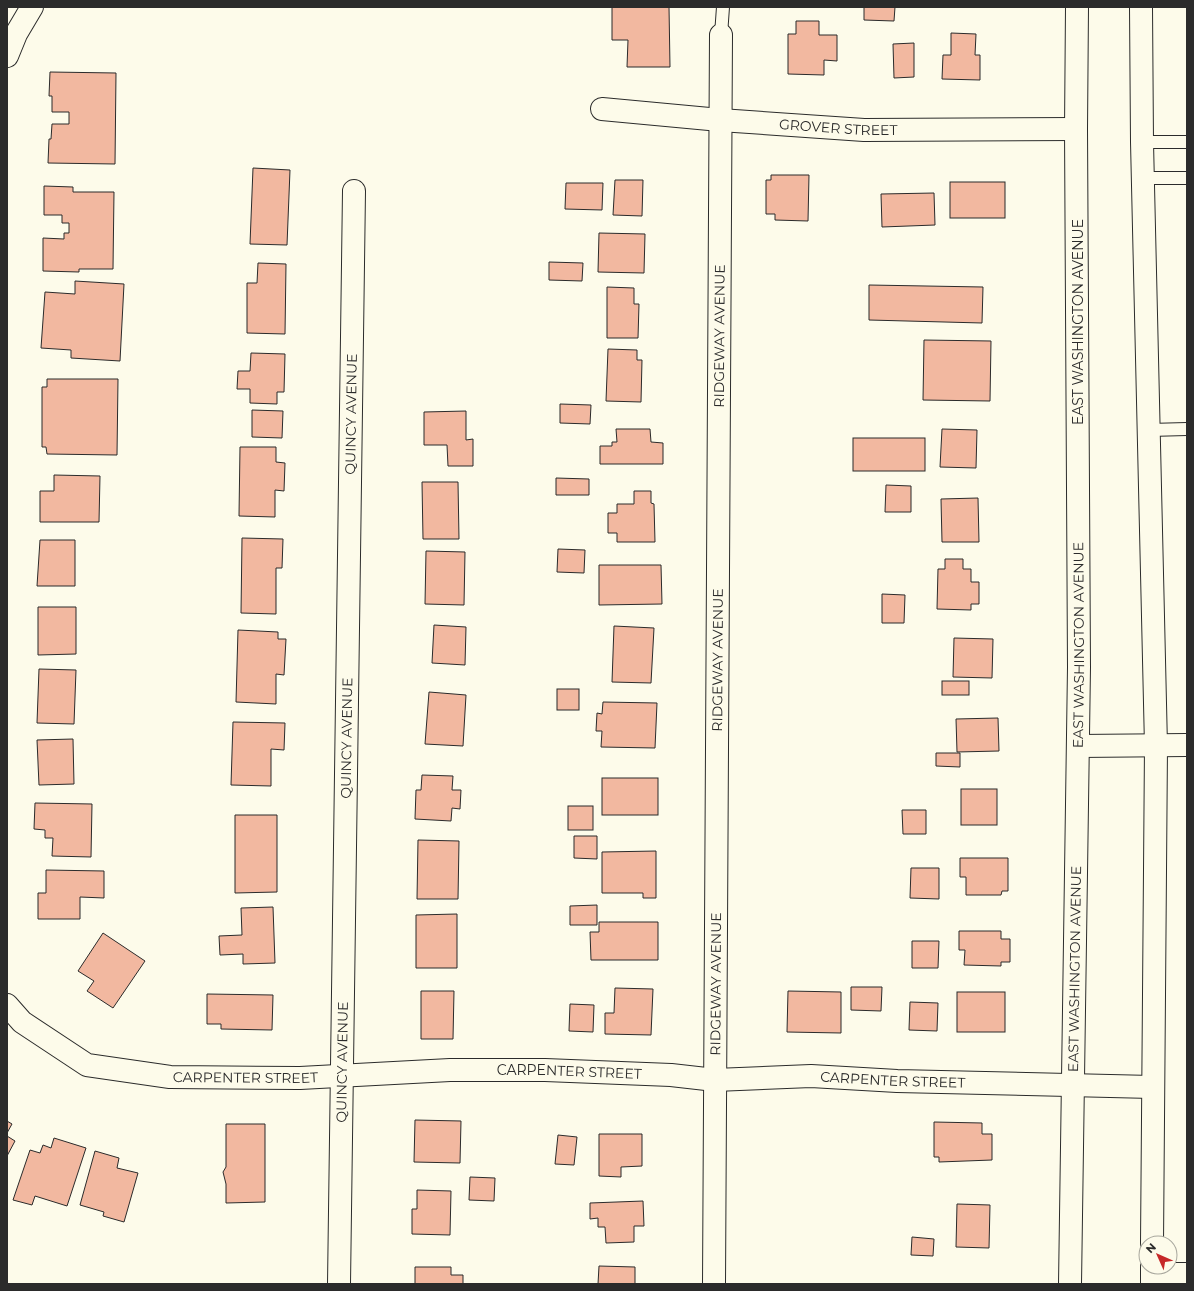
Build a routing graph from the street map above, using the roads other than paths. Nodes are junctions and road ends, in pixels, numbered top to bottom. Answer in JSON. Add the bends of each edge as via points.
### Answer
{"nodes":[{"id":1,"x":32,"y":7,"type":"edge"},
{"id":2,"x":723,"y":7,"type":"edge"},
{"id":3,"x":1077,"y":7,"type":"edge"},
{"id":4,"x":1141,"y":7,"type":"edge"},
{"id":5,"x":721,"y":35,"type":"joint"},
{"id":6,"x":7,"y":56,"type":"edge"},
{"id":7,"x":602,"y":108,"type":"dead end"},
{"id":8,"x":720,"y":120,"type":"junction"},
{"id":9,"x":1076,"y":129,"type":"junction"},
{"id":10,"x":1142,"y":142,"type":"junction"},
{"id":11,"x":1187,"y":142,"type":"edge"},
{"id":12,"x":1143,"y":178,"type":"junction"},
{"id":13,"x":1187,"y":178,"type":"edge"},
{"id":14,"x":354,"y":191,"type":"dead end"},
{"id":15,"x":1187,"y":429,"type":"edge"},
{"id":16,"x":1149,"y":430,"type":"junction"},
{"id":17,"x":1187,"y":745,"type":"edge"},
{"id":18,"x":1078,"y":746,"type":"junction"},
{"id":19,"x":1156,"y":746,"type":"junction"},
{"id":20,"x":7,"y":1005,"type":"edge"},
{"id":21,"x":342,"y":1075,"type":"junction"},
{"id":22,"x":715,"y":1080,"type":"junction"},
{"id":23,"x":1073,"y":1085,"type":"junction"},
{"id":24,"x":1152,"y":1087,"type":"junction"},
{"id":25,"x":1152,"y":1235,"type":"edge"},
{"id":26,"x":339,"y":1284,"type":"edge"},
{"id":27,"x":714,"y":1284,"type":"edge"},
{"id":28,"x":1070,"y":1284,"type":"edge"}],
"edges":[{"from":1,"to":6,"type":"street"},
{"from":2,"to":5,"type":"lane"},
{"from":3,"to":9,"type":"street","name":"EAST WASHINGTON AVENUE"},
{"from":4,"to":10,"type":"street"},
{"from":5,"to":8,"type":"street","name":"RIDGEWAY AVENUE"},
{"from":7,"to":8,"type":"street","name":"GROVER STREET"},
{"from":8,"to":9,"type":"street","name":"GROVER STREET","via":[[864,130]]},
{"from":8,"to":22,"type":"street","name":"RIDGEWAY AVENUE"},
{"from":9,"to":18,"type":"street","name":"EAST WASHINGTON AVENUE"},
{"from":10,"to":11,"type":"lane"},
{"from":10,"to":12,"type":"street"},
{"from":12,"to":13,"type":"lane"},
{"from":12,"to":16,"type":"street"},
{"from":14,"to":21,"type":"street","name":"QUINCY AVENUE"},
{"from":15,"to":16,"type":"lane"},
{"from":16,"to":19,"type":"street"},
{"from":17,"to":19,"type":"street"},
{"from":18,"to":19,"type":"street"},
{"from":18,"to":23,"type":"street","name":"EAST WASHINGTON AVENUE"},
{"from":19,"to":24,"type":"street"},
{"from":20,"to":21,"type":"street","name":"CARPENTER STREET","via":[[22,1022],[87,1065],[170,1077],[300,1078]]},
{"from":21,"to":22,"type":"street","name":"CARPENTER STREET","via":[[450,1070],[546,1070],[671,1075]]},
{"from":21,"to":26,"type":"street","name":"QUINCY AVENUE"},
{"from":22,"to":23,"type":"street","name":"CARPENTER STREET","via":[[811,1076],[897,1081]]},
{"from":22,"to":27,"type":"street","name":"RIDGEWAY AVENUE"},
{"from":23,"to":24,"type":"street","name":"CARPENTER STREET"},
{"from":23,"to":28,"type":"street","name":"EAST WASHINGTON AVENUE"},
{"from":24,"to":25,"type":"street"}]}
